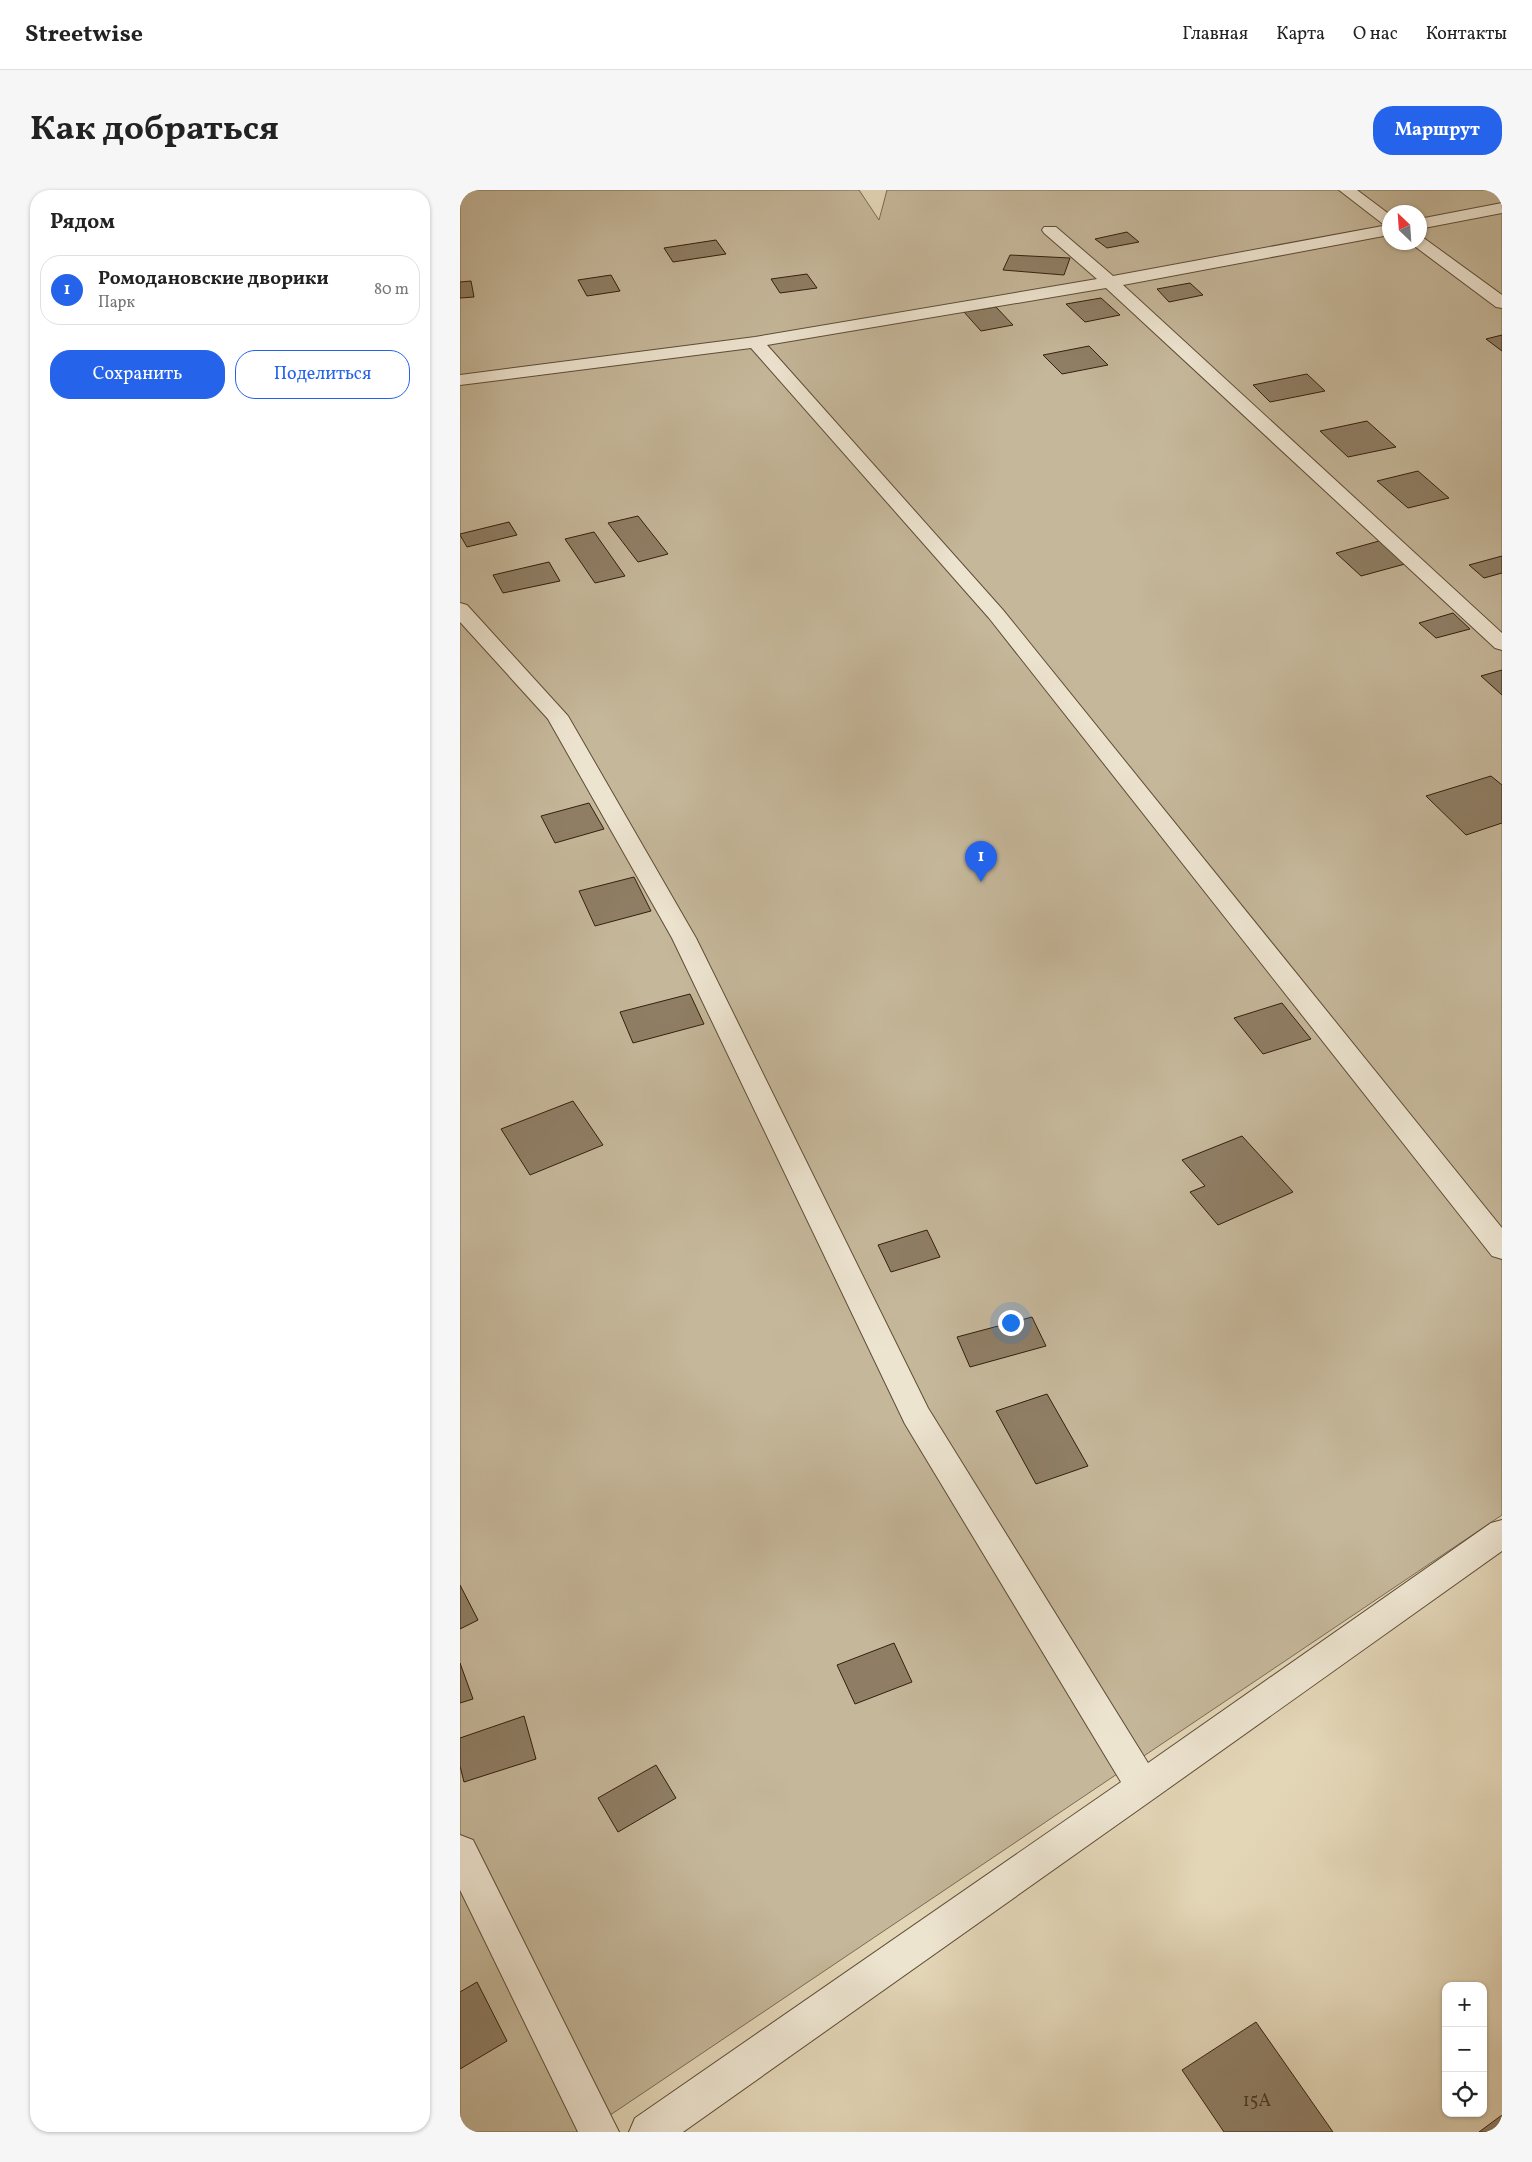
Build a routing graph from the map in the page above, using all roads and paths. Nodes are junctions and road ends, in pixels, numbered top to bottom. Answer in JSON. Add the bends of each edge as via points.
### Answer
{"nodes":[{"id":1,"x":1347,"y":190,"type":"edge"},
{"id":2,"x":1502,"y":208,"type":"edge"},
{"id":3,"x":1382,"y":215,"type":"edge"},
{"id":4,"x":1427,"y":223,"type":"edge"},
{"id":5,"x":1050,"y":230,"type":"dead end"},
{"id":6,"x":1382,"y":231,"type":"edge"},
{"id":7,"x":1427,"y":248,"type":"edge"},
{"id":8,"x":1110,"y":282,"type":"junction"},
{"id":9,"x":1502,"y":303,"type":"edge"},
{"id":10,"x":755,"y":342,"type":"junction"},
{"id":11,"x":460,"y":380,"type":"edge"},
{"id":12,"x":460,"y":609,"type":"edge"},
{"id":13,"x":1502,"y":644,"type":"edge"},
{"id":14,"x":1502,"y":1248,"type":"edge"},
{"id":15,"x":1502,"y":1533,"type":"edge"},
{"id":16,"x":1144,"y":1787,"type":"junction"},
{"id":17,"x":460,"y":1852,"type":"edge"},
{"id":18,"x":599,"y":2132,"type":"edge"},
{"id":19,"x":649,"y":2132,"type":"edge"}],
"edges":[{"from":1,"to":3,"type":"lane"},
{"from":2,"to":4,"type":"lane"},
{"from":5,"to":8,"type":"lane"},
{"from":6,"to":8,"type":"lane"},
{"from":7,"to":9,"type":"lane"},
{"from":8,"to":10,"type":"lane"},
{"from":8,"to":13,"type":"lane"},
{"from":10,"to":11,"type":"lane"},
{"from":10,"to":14,"type":"lane","via":[[996,614]]},
{"from":12,"to":16,"type":"lane","via":[[557,716],[684,938],[916,1415]]},
{"from":15,"to":16,"type":"lane"},
{"from":16,"to":19,"type":"lane"},
{"from":17,"to":18,"type":"lane"}]}
